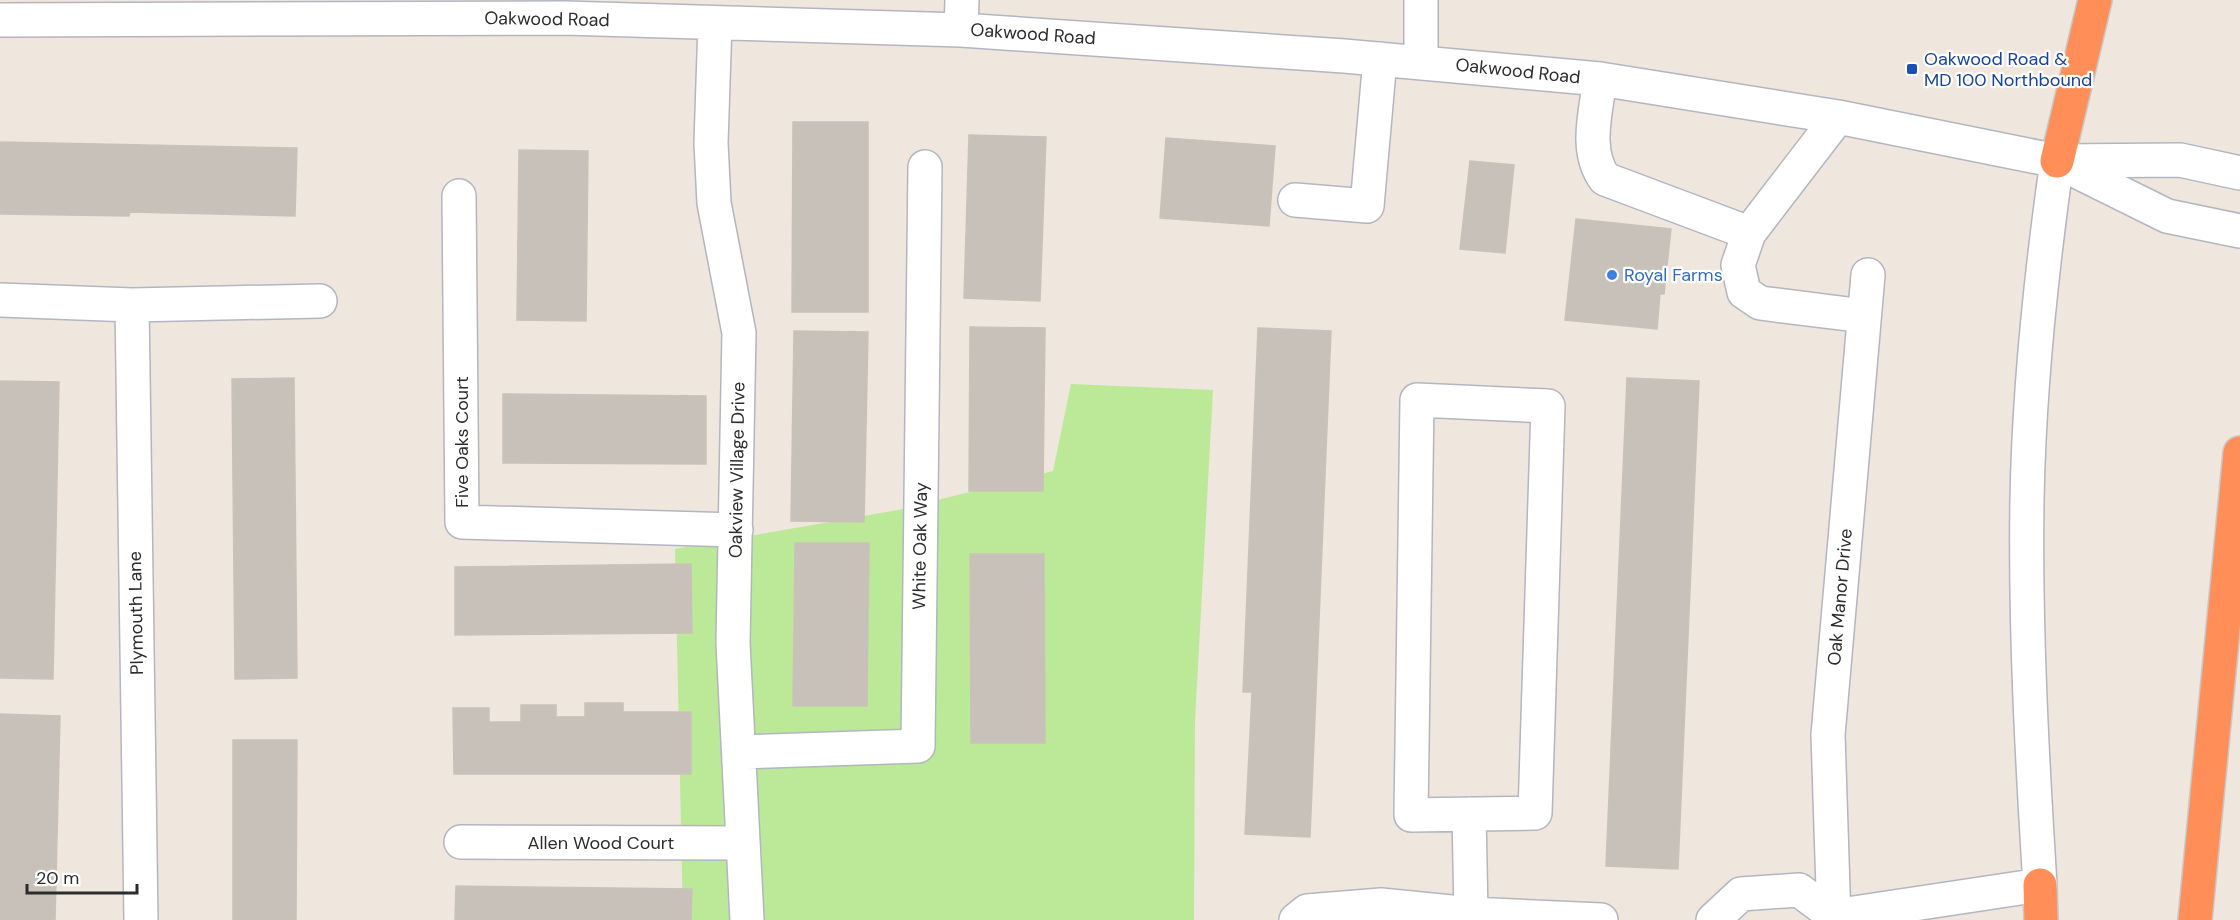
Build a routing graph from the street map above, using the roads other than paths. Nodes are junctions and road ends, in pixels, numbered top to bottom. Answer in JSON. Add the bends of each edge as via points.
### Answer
{"nodes":[{"id":1,"x":1420,"y":0,"type":"edge"},
{"id":2,"x":2096,"y":0,"type":"edge"},
{"id":3,"x":565,"y":9,"type":"edge"},
{"id":4,"x":288,"y":10,"type":"edge"},
{"id":5,"x":676,"y":11,"type":"edge"},
{"id":6,"x":961,"y":15,"type":"edge"},
{"id":7,"x":0,"y":20,"type":"edge"},
{"id":8,"x":715,"y":23,"type":"junction"},
{"id":9,"x":1380,"y":59,"type":"junction"},
{"id":10,"x":1421,"y":61,"type":"junction"},
{"id":11,"x":1600,"y":79,"type":"junction"},
{"id":12,"x":1838,"y":117,"type":"junction"},
{"id":13,"x":2057,"y":161,"type":"junction"},
{"id":14,"x":925,"y":167,"type":"dead end"},
{"id":15,"x":2240,"y":172,"type":"edge"},
{"id":16,"x":459,"y":196,"type":"dead end"},
{"id":17,"x":1295,"y":200,"type":"dead end"},
{"id":18,"x":2240,"y":231,"type":"edge"},
{"id":19,"x":1749,"y":233,"type":"junction"},
{"id":20,"x":1868,"y":275,"type":"dead end"},
{"id":21,"x":0,"y":300,"type":"edge"},
{"id":22,"x":320,"y":301,"type":"dead end"},
{"id":23,"x":132,"y":305,"type":"junction"},
{"id":24,"x":1864,"y":316,"type":"junction"},
{"id":25,"x":2240,"y":453,"type":"edge"},
{"id":26,"x":736,"y":530,"type":"junction"},
{"id":27,"x":739,"y":752,"type":"junction"},
{"id":28,"x":1469,"y":814,"type":"junction"},
{"id":29,"x":461,"y":842,"type":"dead end"},
{"id":30,"x":742,"y":843,"type":"junction"},
{"id":31,"x":2040,"y":885,"type":"junction"},
{"id":32,"x":1471,"y":914,"type":"junction"},
{"id":33,"x":1832,"y":919,"type":"edge"},
{"id":34,"x":141,"y":920,"type":"edge"},
{"id":35,"x":747,"y":920,"type":"edge"},
{"id":36,"x":1296,"y":920,"type":"edge"},
{"id":37,"x":1601,"y":920,"type":"edge"},
{"id":38,"x":1713,"y":920,"type":"edge"},
{"id":39,"x":2041,"y":920,"type":"edge"},
{"id":40,"x":2195,"y":920,"type":"edge"}],
"edges":[{"from":1,"to":10,"type":"street"},
{"from":2,"to":13,"type":"highway"},
{"from":3,"to":4,"type":"street","name":"Oakwood Road"},
{"from":3,"to":5,"type":"street","name":"Oakwood Road"},
{"from":4,"to":7,"type":"street","name":"Oakwood Road"},
{"from":5,"to":8,"type":"street","name":"Oakwood Road"},
{"from":6,"to":8,"type":"street","name":"Oakwood Road"},
{"from":6,"to":9,"type":"street","name":"Oakwood Road"},
{"from":8,"to":26,"type":"street","name":"Oakview Village Drive","via":[[711,143],[714,203],[739,333]]},
{"from":9,"to":10,"type":"street","name":"Oakwood Road"},
{"from":9,"to":17,"type":"street","via":[[1367,206]]},
{"from":10,"to":11,"type":"street","name":"Oakwood Road"},
{"from":11,"to":12,"type":"street","name":"Oakwood Road"},
{"from":11,"to":19,"type":"street","via":[[1592,151],[1605,178]]},
{"from":12,"to":13,"type":"street","name":"Oakwood Road"},
{"from":12,"to":19,"type":"street"},
{"from":13,"to":15,"type":"street","name":"Oakwood Road","via":[[2180,160]]},
{"from":13,"to":18,"type":"street","name":"Oakwood Road","via":[[2168,216]]},
{"from":13,"to":31,"type":"street","via":[[2038,299],[2027,499],[2028,686]]},
{"from":14,"to":27,"type":"street","name":"White Oak Way","via":[[918,746]]},
{"from":16,"to":26,"type":"street","name":"Five Oaks Court","via":[[462,522]]},
{"from":19,"to":24,"type":"street","via":[[1738,265],[1744,292],[1760,303]]},
{"from":20,"to":24,"type":"street","name":"Oak Manor Drive"},
{"from":21,"to":23,"type":"street"},
{"from":22,"to":23,"type":"street"},
{"from":23,"to":34,"type":"street","name":"Plymouth Lane"},
{"from":24,"to":33,"type":"street","name":"Oak Manor Drive","via":[[1828,735]]},
{"from":25,"to":40,"type":"highway"},
{"from":26,"to":27,"type":"street","name":"Oakview Village Drive","via":[[733,643]]},
{"from":27,"to":30,"type":"street","name":"Oakview Village Drive"},
{"from":28,"to":28,"type":"street","via":[[1411,815],[1418,400],[1548,406],[1535,813]]},
{"from":28,"to":32,"type":"street"},
{"from":29,"to":30,"type":"street","name":"Allen Wood Court"},
{"from":30,"to":35,"type":"street","name":"Oakview Village Drive"},
{"from":31,"to":33,"type":"street"},
{"from":31,"to":39,"type":"highway"},
{"from":32,"to":36,"type":"street","via":[[1381,905],[1348,906],[1307,910]]},
{"from":32,"to":37,"type":"street"},
{"from":33,"to":38,"type":"street","via":[[1799,890],[1741,894]]}]}
